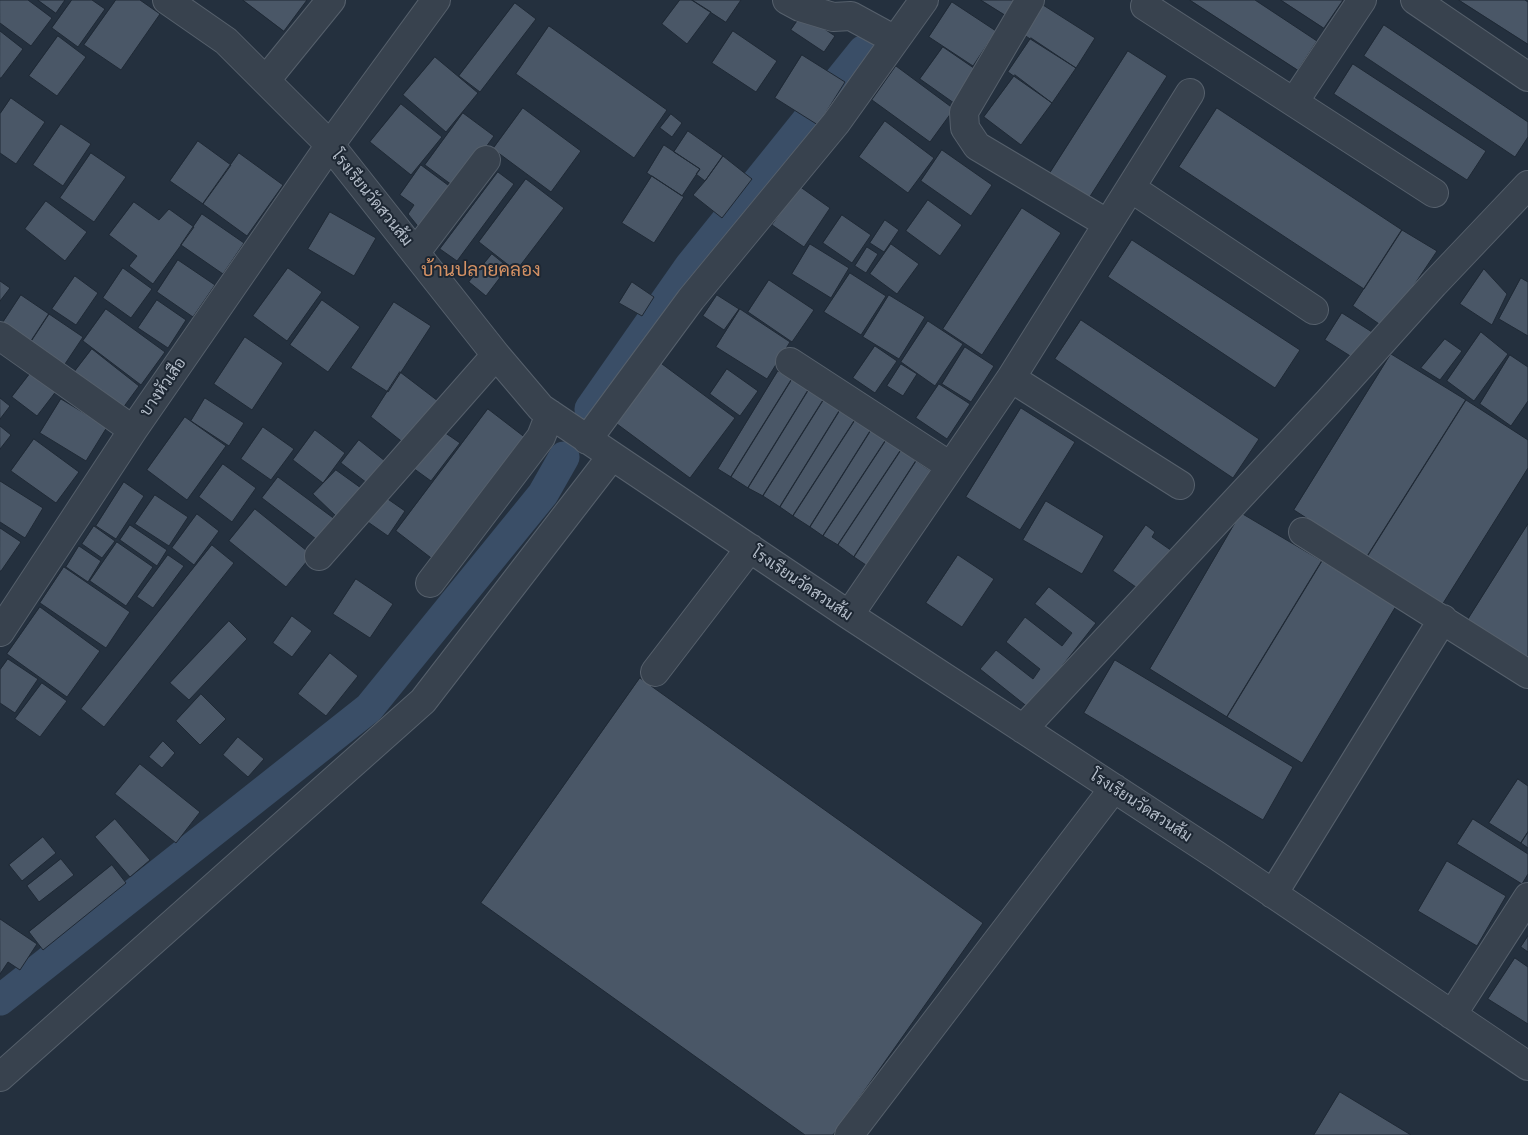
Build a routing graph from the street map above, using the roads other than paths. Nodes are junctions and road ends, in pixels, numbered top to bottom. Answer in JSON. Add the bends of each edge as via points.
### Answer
{"nodes":[{"id":1,"x":167,"y":0,"type":"edge"},
{"id":2,"x":331,"y":0,"type":"edge"},
{"id":3,"x":412,"y":0,"type":"edge"},
{"id":4,"x":436,"y":0,"type":"edge"},
{"id":5,"x":787,"y":0,"type":"edge"},
{"id":6,"x":924,"y":0,"type":"edge"},
{"id":7,"x":1030,"y":0,"type":"edge"},
{"id":8,"x":1362,"y":0,"type":"edge"},
{"id":9,"x":1415,"y":0,"type":"edge"},
{"id":10,"x":1145,"y":6,"type":"dead end"},
{"id":11,"x":896,"y":40,"type":"junction"},
{"id":12,"x":1528,"y":77,"type":"edge"},
{"id":13,"x":266,"y":80,"type":"junction"},
{"id":14,"x":1190,"y":93,"type":"dead end"},
{"id":15,"x":1294,"y":102,"type":"junction"},
{"id":16,"x":324,"y":139,"type":"junction"},
{"id":17,"x":486,"y":160,"type":"dead end"},
{"id":18,"x":1528,"y":185,"type":"edge"},
{"id":19,"x":1131,"y":188,"type":"junction"},
{"id":20,"x":1434,"y":193,"type":"dead end"},
{"id":21,"x":1108,"y":224,"type":"junction"},
{"id":22,"x":416,"y":252,"type":"junction"},
{"id":23,"x":1314,"y":310,"type":"dead end"},
{"id":24,"x":0,"y":336,"type":"edge"},
{"id":25,"x":496,"y":355,"type":"junction"},
{"id":26,"x":790,"y":362,"type":"dead end"},
{"id":27,"x":1011,"y":378,"type":"junction"},
{"id":28,"x":550,"y":414,"type":"junction"},
{"id":29,"x":133,"y":430,"type":"junction"},
{"id":30,"x":587,"y":440,"type":"junction"},
{"id":31,"x":612,"y":456,"type":"junction"},
{"id":32,"x":950,"y":466,"type":"junction"},
{"id":33,"x":1180,"y":485,"type":"dead end"},
{"id":34,"x":1303,"y":532,"type":"dead end"},
{"id":35,"x":750,"y":548,"type":"junction"},
{"id":36,"x":319,"y":556,"type":"dead end"},
{"id":37,"x":430,"y":583,"type":"dead end"},
{"id":38,"x":848,"y":615,"type":"junction"},
{"id":39,"x":1443,"y":619,"type":"junction"},
{"id":40,"x":0,"y":632,"type":"edge"},
{"id":41,"x":655,"y":672,"type":"dead end"},
{"id":42,"x":1528,"y":674,"type":"edge"},
{"id":43,"x":1023,"y":729,"type":"junction"},
{"id":44,"x":1114,"y":788,"type":"junction"},
{"id":45,"x":1273,"y":894,"type":"junction"},
{"id":46,"x":1528,"y":897,"type":"edge"},
{"id":47,"x":1452,"y":1015,"type":"junction"},
{"id":48,"x":1528,"y":1066,"type":"edge"},
{"id":49,"x":0,"y":1077,"type":"edge"},
{"id":50,"x":849,"y":1135,"type":"edge"}],
"edges":[{"from":1,"to":13,"type":"street","name":"โรงเรียนวัดสวนส้ม","via":[[226,41]]},
{"from":2,"to":13,"type":"street"},
{"from":3,"to":16,"type":"street"},
{"from":4,"to":16,"type":"street"},
{"from":5,"to":11,"type":"street","via":[[825,14],[851,16]]},
{"from":6,"to":11,"type":"street"},
{"from":7,"to":21,"type":"street","via":[[964,112],[965,128],[976,146]]},
{"from":8,"to":15,"type":"street"},
{"from":9,"to":12,"type":"street"},
{"from":10,"to":15,"type":"street"},
{"from":11,"to":30,"type":"street","via":[[836,123],[691,299]]},
{"from":13,"to":16,"type":"street","name":"โรงเรียนวัดสวนส้ม"},
{"from":14,"to":19,"type":"street"},
{"from":15,"to":20,"type":"street"},
{"from":16,"to":22,"type":"street","name":"โรงเรียนวัดสวนส้ม"},
{"from":16,"to":29,"type":"street","name":"บางหัวเสือ"},
{"from":17,"to":22,"type":"street"},
{"from":18,"to":43,"type":"street"},
{"from":19,"to":21,"type":"street"},
{"from":19,"to":23,"type":"street"},
{"from":21,"to":27,"type":"street"},
{"from":22,"to":25,"type":"street","name":"โรงเรียนวัดสวนส้ม"},
{"from":24,"to":29,"type":"street"},
{"from":25,"to":28,"type":"street","name":"โรงเรียนวัดสวนส้ม","via":[[541,408]]},
{"from":25,"to":36,"type":"street"},
{"from":26,"to":32,"type":"street"},
{"from":27,"to":32,"type":"street"},
{"from":27,"to":33,"type":"street"},
{"from":28,"to":30,"type":"street","name":"โรงเรียนวัดสวนส้ม"},
{"from":28,"to":37,"type":"street","via":[[541,436]]},
{"from":29,"to":40,"type":"street","name":"บางหัวเสือ"},
{"from":30,"to":31,"type":"street","name":"โรงเรียนวัดสวนส้ม"},
{"from":31,"to":35,"type":"street","name":"โรงเรียนวัดสวนส้ม"},
{"from":31,"to":49,"type":"street","via":[[423,701]]},
{"from":32,"to":38,"type":"street"},
{"from":34,"to":39,"type":"street"},
{"from":35,"to":38,"type":"street","name":"โรงเรียนวัดสวนส้ม"},
{"from":35,"to":41,"type":"street"},
{"from":38,"to":43,"type":"street","name":"โรงเรียนวัดสวนส้ม"},
{"from":39,"to":42,"type":"street"},
{"from":39,"to":45,"type":"street"},
{"from":43,"to":44,"type":"street","name":"โรงเรียนวัดสวนส้ม"},
{"from":44,"to":45,"type":"street","name":"โรงเรียนวัดสวนส้ม"},
{"from":44,"to":50,"type":"street"},
{"from":45,"to":47,"type":"street","name":"โรงเรียนวัดสวนส้ม"},
{"from":46,"to":47,"type":"street"},
{"from":47,"to":48,"type":"street","name":"โรงเรียนวัดสวนส้ม"}]}
